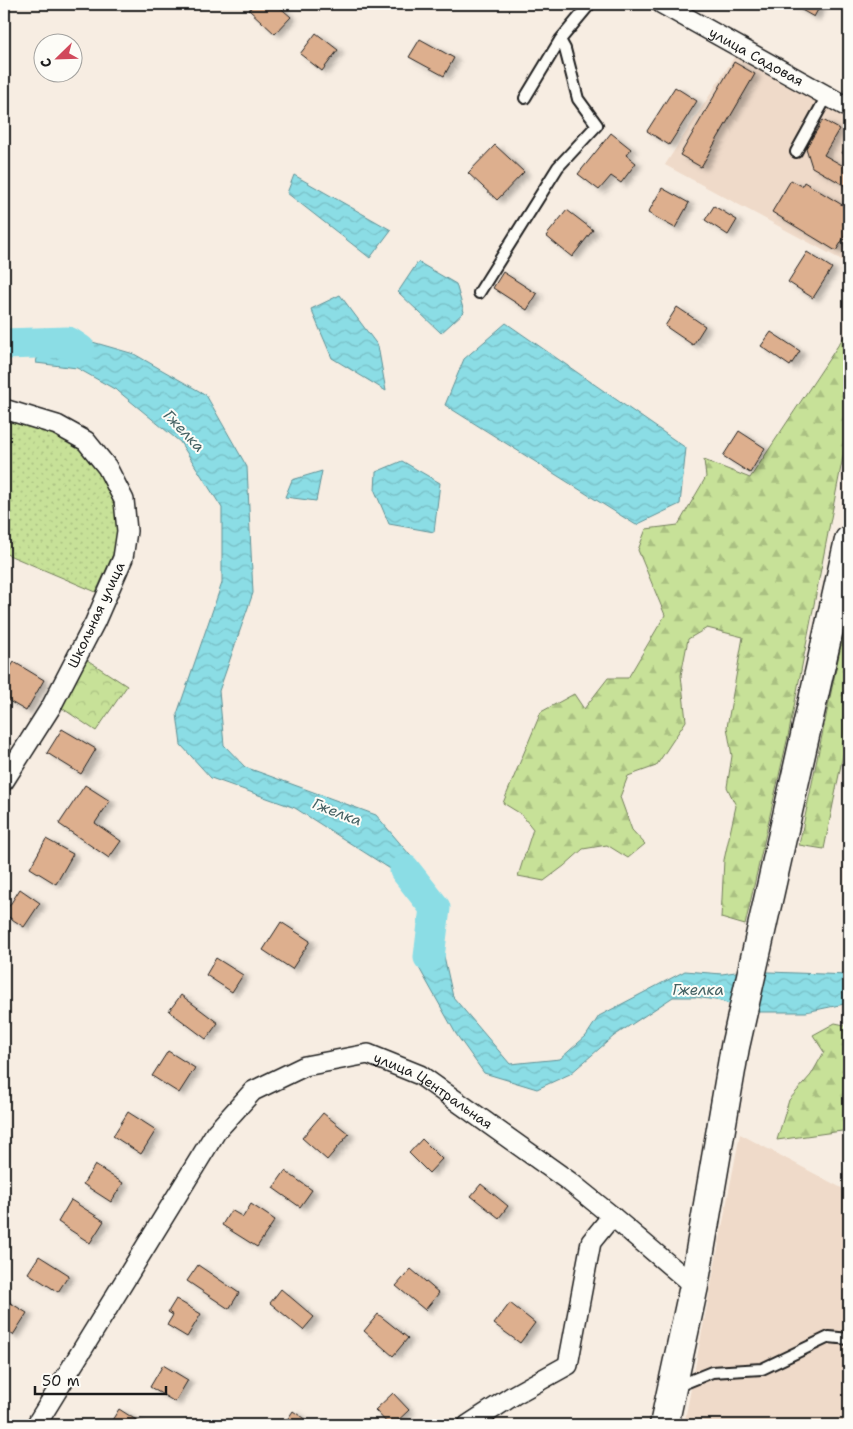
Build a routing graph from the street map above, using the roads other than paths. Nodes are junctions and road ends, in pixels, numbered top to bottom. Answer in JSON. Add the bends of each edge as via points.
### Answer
{"nodes":[{"id":1,"x":590,"y":4,"type":"edge"},
{"id":2,"x":662,"y":4,"type":"edge"},
{"id":3,"x":560,"y":40,"type":"junction"},
{"id":4,"x":827,"y":96,"type":"junction"},
{"id":5,"x":524,"y":98,"type":"dead end"},
{"id":6,"x":849,"y":108,"type":"edge"},
{"id":7,"x":796,"y":152,"type":"dead end"},
{"id":8,"x":478,"y":293,"type":"dead end"},
{"id":9,"x":4,"y":410,"type":"edge"},
{"id":10,"x":849,"y":540,"type":"edge"},
{"id":11,"x":4,"y":781,"type":"edge"},
{"id":12,"x":612,"y":1216,"type":"junction"},
{"id":13,"x":694,"y":1286,"type":"junction"},
{"id":14,"x":849,"y":1339,"type":"edge"},
{"id":15,"x":671,"y":1388,"type":"junction"},
{"id":16,"x":36,"y":1425,"type":"edge"},
{"id":17,"x":468,"y":1425,"type":"edge"},
{"id":18,"x":664,"y":1425,"type":"edge"}],
"edges":[{"from":1,"to":3,"type":"lane"},
{"from":2,"to":4,"type":"street","name":"улица Садовая"},
{"from":3,"to":5,"type":"lane"},
{"from":3,"to":8,"type":"lane","via":[[578,98],[597,125],[558,167]]},
{"from":4,"to":6,"type":"street","name":"улица Садовая"},
{"from":4,"to":7,"type":"lane"},
{"from":9,"to":11,"type":"street","name":"Школьная улица","via":[[57,425],[86,441],[107,467],[124,500],[127,531],[123,558],[95,622],[51,707]]},
{"from":10,"to":13,"type":"main road","via":[[735,1047]]},
{"from":12,"to":13,"type":"street","name":"улица Центральная"},
{"from":12,"to":16,"type":"street","name":"улица Центральная","via":[[420,1074],[368,1054],[305,1066],[253,1091],[216,1132]]},
{"from":12,"to":17,"type":"street","via":[[592,1242],[568,1365]]},
{"from":13,"to":15,"type":"main road"},
{"from":14,"to":15,"type":"lane","via":[[829,1336],[762,1369],[712,1372]]},
{"from":15,"to":18,"type":"main road"}]}
